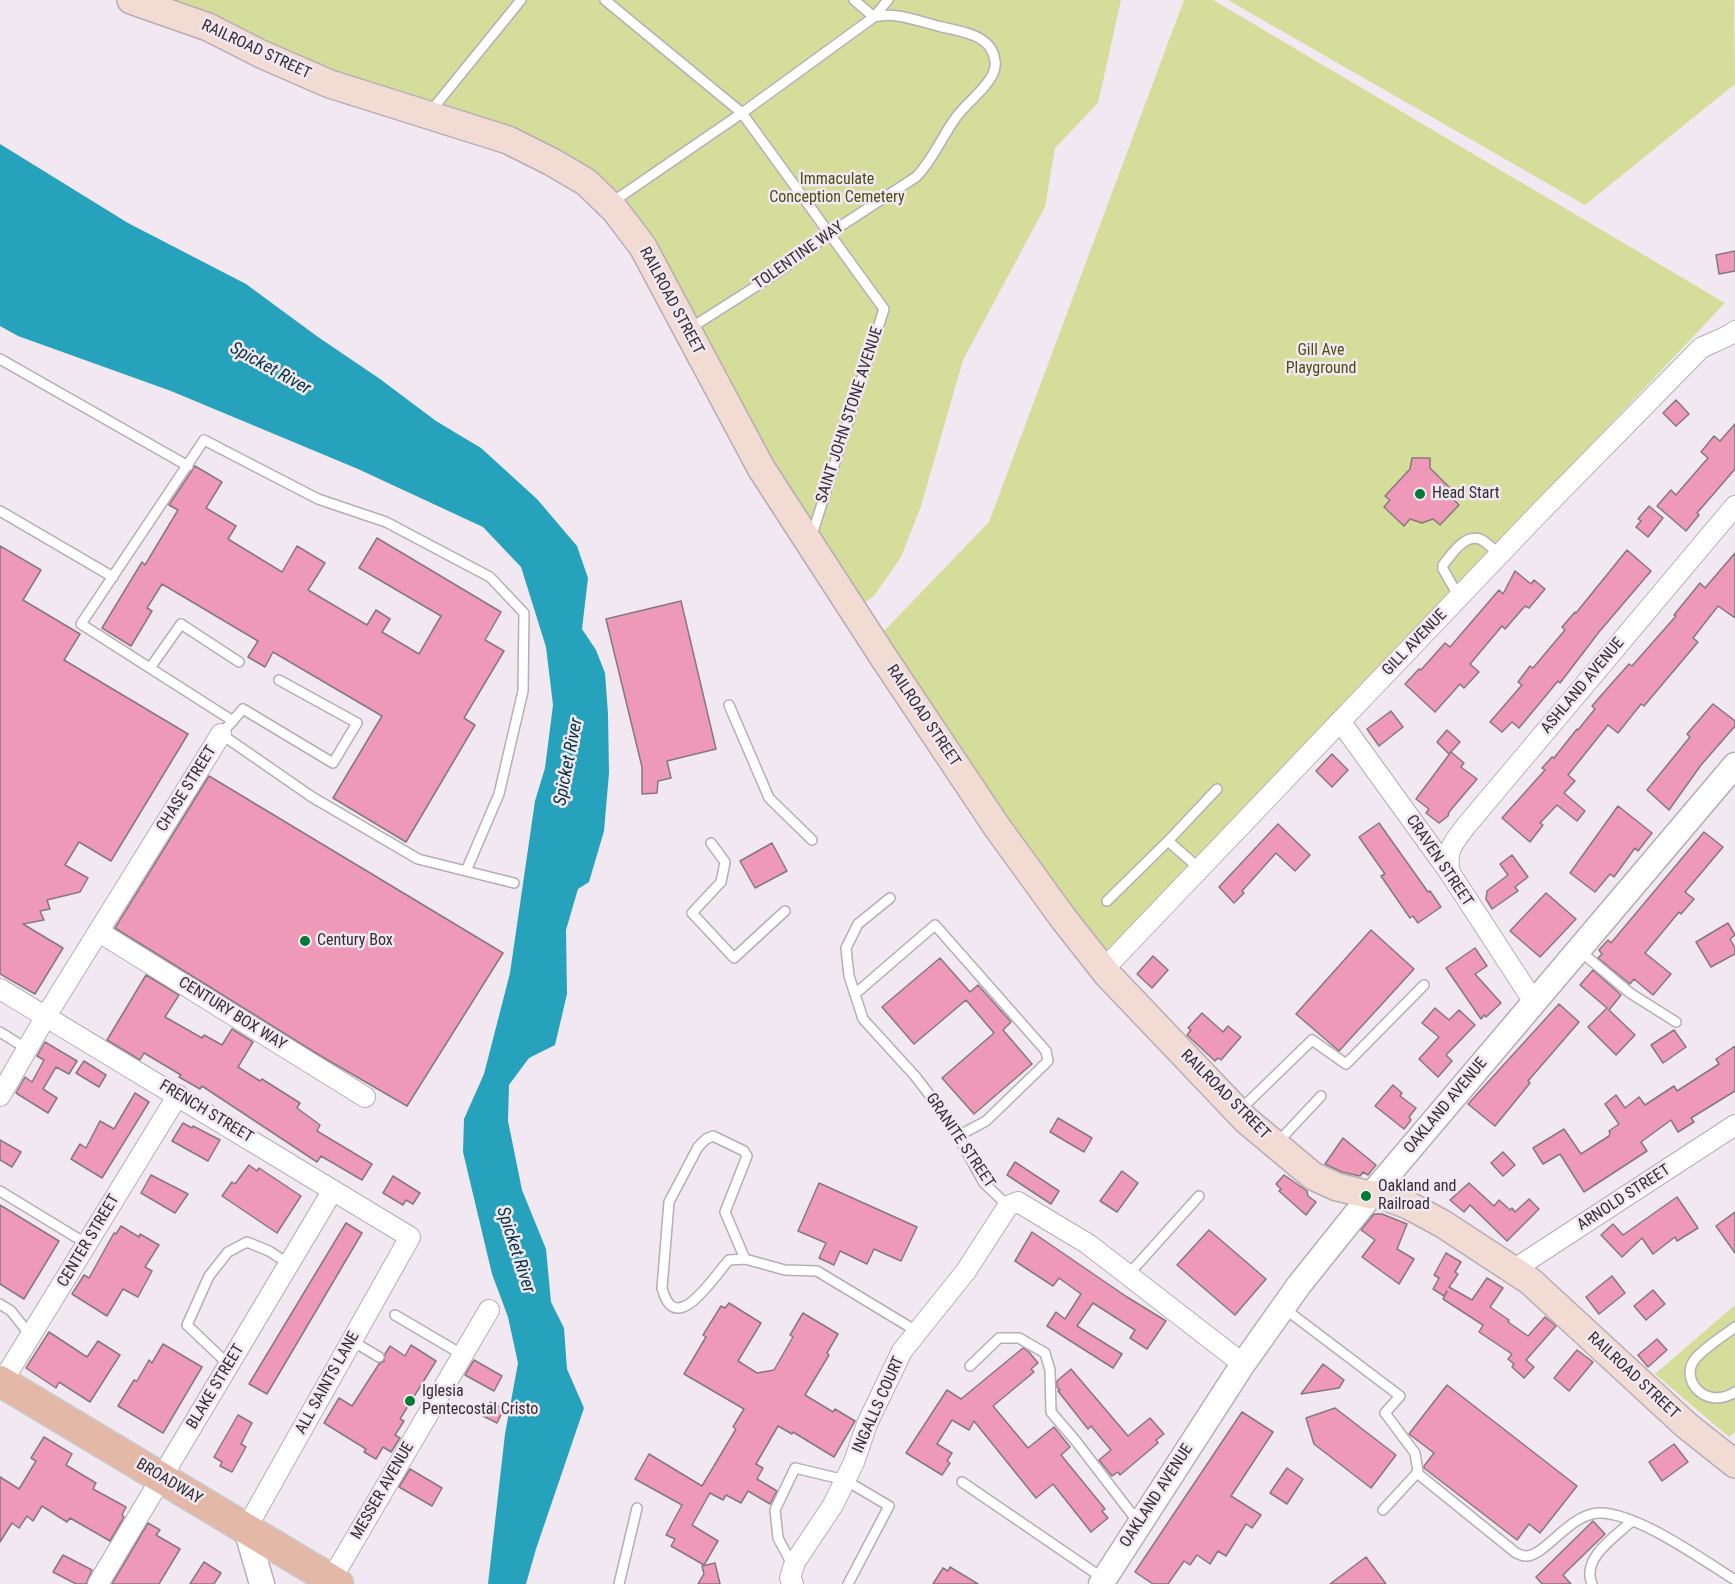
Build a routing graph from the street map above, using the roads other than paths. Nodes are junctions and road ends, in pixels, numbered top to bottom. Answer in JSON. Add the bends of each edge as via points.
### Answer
{"nodes":[{"id":1,"x":131,"y":0,"type":"edge"},
{"id":2,"x":521,"y":0,"type":"edge"},
{"id":3,"x":605,"y":0,"type":"edge"},
{"id":4,"x":854,"y":0,"type":"edge"},
{"id":5,"x":888,"y":0,"type":"edge"},
{"id":6,"x":874,"y":17,"type":"junction"},
{"id":7,"x":742,"y":113,"type":"junction"},
{"id":8,"x":428,"y":115,"type":"junction"},
{"id":9,"x":609,"y":205,"type":"junction"},
{"id":10,"x":830,"y":233,"type":"junction"},
{"id":11,"x":687,"y":331,"type":"junction"},
{"id":12,"x":1733,"y":336,"type":"edge"},
{"id":13,"x":0,"y":359,"type":"edge"},
{"id":14,"x":188,"y":466,"type":"junction"},
{"id":15,"x":1735,"y":506,"type":"edge"},
{"id":16,"x":0,"y":511,"type":"edge"},
{"id":17,"x":809,"y":543,"type":"junction"},
{"id":18,"x":1499,"y":555,"type":"junction"},
{"id":19,"x":113,"y":577,"type":"junction"},
{"id":20,"x":1459,"y":597,"type":"junction"},
{"id":21,"x":238,"y":662,"type":"dead end"},
{"id":22,"x":150,"y":668,"type":"junction"},
{"id":23,"x":279,"y":680,"type":"dead end"},
{"id":24,"x":729,"y":705,"type":"dead end"},
{"id":25,"x":1340,"y":722,"type":"junction"},
{"id":26,"x":227,"y":728,"type":"junction"},
{"id":27,"x":1735,"y":765,"type":"edge"},
{"id":28,"x":1217,"y":789,"type":"dead end"},
{"id":29,"x":812,"y":840,"type":"dead end"},
{"id":30,"x":1168,"y":841,"type":"junction"},
{"id":31,"x":711,"y":843,"type":"dead end"},
{"id":32,"x":1200,"y":869,"type":"junction"},
{"id":33,"x":466,"y":871,"type":"junction"},
{"id":34,"x":1450,"y":873,"type":"junction"},
{"id":35,"x":514,"y":884,"type":"dead end"},
{"id":36,"x":890,"y":898,"type":"dead end"},
{"id":37,"x":1107,"y":901,"type":"dead end"},
{"id":38,"x":785,"y":911,"type":"dead end"},
{"id":39,"x":99,"y":932,"type":"junction"},
{"id":40,"x":1579,"y":950,"type":"junction"},
{"id":41,"x":1104,"y":969,"type":"junction"},
{"id":42,"x":1424,"y":985,"type":"dead end"},
{"id":43,"x":0,"y":989,"type":"edge"},
{"id":44,"x":855,"y":994,"type":"junction"},
{"id":45,"x":1534,"y":1002,"type":"junction"},
{"id":46,"x":46,"y":1016,"type":"junction"},
{"id":47,"x":1676,"y":1022,"type":"dead end"},
{"id":48,"x":0,"y":1032,"type":"edge"},
{"id":49,"x":27,"y":1049,"type":"junction"},
{"id":50,"x":178,"y":1095,"type":"junction"},
{"id":51,"x":0,"y":1096,"type":"edge"},
{"id":52,"x":1321,"y":1096,"type":"dead end"},
{"id":53,"x":365,"y":1097,"type":"dead end"},
{"id":54,"x":1239,"y":1112,"type":"junction"},
{"id":55,"x":1735,"y":1125,"type":"edge"},
{"id":56,"x":958,"y":1136,"type":"junction"},
{"id":57,"x":1275,"y":1144,"type":"junction"},
{"id":58,"x":333,"y":1190,"type":"junction"},
{"id":59,"x":0,"y":1191,"type":"edge"},
{"id":60,"x":1371,"y":1195,"type":"junction"},
{"id":61,"x":1200,"y":1196,"type":"dead end"},
{"id":62,"x":1008,"y":1206,"type":"junction"},
{"id":63,"x":410,"y":1237,"type":"joint"},
{"id":64,"x":87,"y":1244,"type":"junction"},
{"id":65,"x":745,"y":1259,"type":"junction"},
{"id":66,"x":289,"y":1264,"type":"junction"},
{"id":67,"x":1513,"y":1270,"type":"junction"},
{"id":68,"x":1128,"y":1275,"type":"junction"},
{"id":69,"x":0,"y":1304,"type":"edge"},
{"id":70,"x":1283,"y":1308,"type":"junction"},
{"id":71,"x":489,"y":1310,"type":"dead end"},
{"id":72,"x":11,"y":1311,"type":"junction"},
{"id":73,"x":0,"y":1312,"type":"edge"},
{"id":74,"x":395,"y":1314,"type":"dead end"},
{"id":75,"x":1735,"y":1327,"type":"edge"},
{"id":76,"x":918,"y":1332,"type":"junction"},
{"id":77,"x":31,"y":1336,"type":"junction"},
{"id":78,"x":352,"y":1341,"type":"junction"},
{"id":79,"x":463,"y":1355,"type":"junction"},
{"id":80,"x":379,"y":1357,"type":"dead end"},
{"id":81,"x":1243,"y":1364,"type":"junction"},
{"id":82,"x":229,"y":1365,"type":"junction"},
{"id":83,"x":970,"y":1366,"type":"dead end"},
{"id":84,"x":1,"y":1383,"type":"edge"},
{"id":85,"x":1735,"y":1392,"type":"edge"},
{"id":86,"x":1735,"y":1464,"type":"edge"},
{"id":87,"x":1417,"y":1473,"type":"junction"},
{"id":88,"x":162,"y":1478,"type":"junction"},
{"id":89,"x":845,"y":1480,"type":"junction"},
{"id":90,"x":962,"y":1482,"type":"dead end"},
{"id":91,"x":637,"y":1508,"type":"dead end"},
{"id":92,"x":1383,"y":1510,"type":"dead end"},
{"id":93,"x":1632,"y":1521,"type":"junction"},
{"id":94,"x":1139,"y":1524,"type":"junction"},
{"id":95,"x":246,"y":1529,"type":"junction"},
{"id":96,"x":794,"y":1575,"type":"edge"},
{"id":97,"x":1735,"y":1580,"type":"edge"},
{"id":98,"x":334,"y":1582,"type":"edge"},
{"id":99,"x":1105,"y":1582,"type":"edge"},
{"id":100,"x":98,"y":1584,"type":"edge"},
{"id":101,"x":262,"y":1584,"type":"edge"},
{"id":102,"x":619,"y":1584,"type":"edge"},
{"id":103,"x":848,"y":1584,"type":"edge"},
{"id":104,"x":1592,"y":1584,"type":"edge"}],
"edges":[{"from":1,"to":8,"type":"main road","name":"RAILROAD STREET","via":[[208,27],[330,84]]},
{"from":2,"to":8,"type":"lane"},
{"from":3,"to":7,"type":"lane","name":"SAINT JOHN STONE AVENUE"},
{"from":4,"to":6,"type":"lane"},
{"from":5,"to":6,"type":"lane"},
{"from":6,"to":7,"type":"lane"},
{"from":6,"to":10,"type":"lane","name":"TOLENTINE WAY","via":[[897,16],[979,38],[989,45],[996,66],[992,77],[945,133],[927,166]]},
{"from":7,"to":9,"type":"lane"},
{"from":7,"to":10,"type":"lane","name":"SAINT JOHN STONE AVENUE"},
{"from":8,"to":9,"type":"main road","name":"RAILROAD STREET","via":[[507,140],[552,162],[586,182]]},
{"from":9,"to":11,"type":"main road","name":"RAILROAD STREET","via":[[643,247]]},
{"from":10,"to":11,"type":"lane","name":"TOLENTINE WAY","via":[[777,273]]},
{"from":10,"to":17,"type":"lane","name":"SAINT JOHN STONE AVENUE","via":[[884,309]]},
{"from":11,"to":17,"type":"main road","name":"RAILROAD STREET","via":[[761,468]]},
{"from":12,"to":18,"type":"street","name":"GILL AVENUE","via":[[1721,337],[1701,348]]},
{"from":13,"to":14,"type":"lane"},
{"from":14,"to":19,"type":"lane"},
{"from":14,"to":33,"type":"lane","via":[[204,440],[318,499],[386,522],[490,577],[524,613],[523,691],[518,714],[499,794]]},
{"from":15,"to":34,"type":"street","name":"ASHLAND AVENUE","via":[[1466,826],[1451,846],[1447,860]]},
{"from":16,"to":19,"type":"lane"},
{"from":17,"to":41,"type":"main road","name":"RAILROAD STREET","via":[[997,827]]},
{"from":18,"to":20,"type":"street","name":"GILL AVENUE"},
{"from":18,"to":20,"type":"lane","via":[[1482,540],[1459,545],[1443,565]]},
{"from":19,"to":22,"type":"lane","via":[[81,624]]},
{"from":20,"to":25,"type":"street","name":"GILL AVENUE"},
{"from":21,"to":22,"type":"lane","via":[[181,624]]},
{"from":22,"to":26,"type":"lane"},
{"from":23,"to":26,"type":"lane","via":[[357,723],[333,763],[243,709]]},
{"from":24,"to":29,"type":"lane","via":[[769,798]]},
{"from":25,"to":32,"type":"street","name":"GILL AVENUE"},
{"from":25,"to":34,"type":"street","name":"CRAVEN STREET"},
{"from":26,"to":33,"type":"lane","name":"CHASE STREET","via":[[312,797],[418,859]]},
{"from":26,"to":39,"type":"street","name":"CHASE STREET"},
{"from":27,"to":40,"type":"street","name":"OAKLAND AVENUE"},
{"from":28,"to":30,"type":"lane"},
{"from":30,"to":32,"type":"lane"},
{"from":30,"to":37,"type":"lane"},
{"from":31,"to":38,"type":"lane","via":[[724,862],[721,882],[692,913],[734,958]]},
{"from":32,"to":41,"type":"street","name":"GILL AVENUE"},
{"from":33,"to":35,"type":"lane","name":"CHASE STREET"},
{"from":34,"to":45,"type":"street","name":"CRAVEN STREET"},
{"from":36,"to":44,"type":"lane","name":"GRANITE STREET","via":[[858,924],[846,948]]},
{"from":39,"to":46,"type":"street","name":"CHASE STREET"},
{"from":39,"to":53,"type":"street","name":"CENTURY BOX WAY"},
{"from":40,"to":45,"type":"street","name":"OAKLAND AVENUE"},
{"from":40,"to":47,"type":"lane","via":[[1630,993]]},
{"from":41,"to":54,"type":"main road","name":"RAILROAD STREET"},
{"from":42,"to":54,"type":"lane","via":[[1346,1064],[1312,1040]]},
{"from":43,"to":46,"type":"street","name":"FRENCH STREET"},
{"from":44,"to":56,"type":"lane","name":"GRANITE STREET","via":[[863,1019],[915,1076]]},
{"from":44,"to":56,"type":"lane","via":[[935,925],[1046,1051],[1048,1061],[986,1121]]},
{"from":45,"to":60,"type":"street","name":"OAKLAND AVENUE"},
{"from":46,"to":49,"type":"street","name":"CHASE STREET"},
{"from":46,"to":50,"type":"street","name":"FRENCH STREET"},
{"from":48,"to":49,"type":"lane"},
{"from":49,"to":51,"type":"street","name":"CHASE STREET"},
{"from":50,"to":58,"type":"street","name":"FRENCH STREET"},
{"from":50,"to":64,"type":"street","name":"CENTER STREET"},
{"from":52,"to":57,"type":"lane"},
{"from":54,"to":57,"type":"main road","name":"RAILROAD STREET"},
{"from":55,"to":67,"type":"street","name":"ARNOLD STREET"},
{"from":56,"to":62,"type":"lane","name":"GRANITE STREET","via":[[984,1183]]},
{"from":57,"to":60,"type":"main road","name":"RAILROAD STREET","via":[[1313,1176]]},
{"from":58,"to":63,"type":"street","name":"FRENCH STREET"},
{"from":58,"to":66,"type":"street","name":"BLAKE STREET"},
{"from":59,"to":64,"type":"lane"},
{"from":60,"to":67,"type":"main road","name":"RAILROAD STREET","via":[[1408,1204]]},
{"from":60,"to":70,"type":"street","name":"OAKLAND AVENUE"},
{"from":61,"to":68,"type":"lane"},
{"from":62,"to":68,"type":"street","via":[[1018,1202],[1088,1244]]},
{"from":62,"to":76,"type":"street","name":"INGALLS COURT","via":[[966,1271]]},
{"from":63,"to":78,"type":"street","name":"ALL SAINTS LANE"},
{"from":64,"to":77,"type":"street","name":"CENTER STREET"},
{"from":65,"to":65,"type":"lane","via":[[729,1260],[688,1306],[674,1308],[664,1296],[669,1202],[698,1147],[709,1137],[714,1136],[747,1155],[725,1212]]},
{"from":65,"to":76,"type":"lane","via":[[785,1269],[817,1271]]},
{"from":66,"to":82,"type":"street","name":"BLAKE STREET"},
{"from":66,"to":82,"type":"lane","via":[[247,1242],[228,1252],[210,1276],[187,1325]]},
{"from":67,"to":86,"type":"main road","name":"RAILROAD STREET"},
{"from":68,"to":81,"type":"street"},
{"from":69,"to":72,"type":"lane"},
{"from":70,"to":81,"type":"street","name":"OAKLAND AVENUE"},
{"from":70,"to":87,"type":"lane","via":[[1400,1396],[1385,1413],[1415,1453]]},
{"from":71,"to":79,"type":"street","name":"MESSER AVENUE"},
{"from":72,"to":73,"type":"lane"},
{"from":72,"to":77,"type":"lane"},
{"from":74,"to":79,"type":"lane"},
{"from":75,"to":85,"type":"lane","via":[[1693,1361],[1691,1372],[1697,1389],[1705,1397],[1716,1400]]},
{"from":76,"to":89,"type":"street","name":"INGALLS COURT","via":[[902,1351]]},
{"from":77,"to":84,"type":"street","name":"CENTER STREET"},
{"from":78,"to":80,"type":"lane"},
{"from":78,"to":95,"type":"street","name":"ALL SAINTS LANE"},
{"from":79,"to":98,"type":"street","name":"MESSER AVENUE"},
{"from":81,"to":94,"type":"street","name":"OAKLAND AVENUE"},
{"from":82,"to":88,"type":"street","name":"BLAKE STREET"},
{"from":83,"to":94,"type":"lane","via":[[999,1338],[1019,1338],[1045,1353],[1050,1370],[1051,1412]]},
{"from":84,"to":88,"type":"main road","name":"BROADWAY"},
{"from":87,"to":92,"type":"lane"},
{"from":87,"to":93,"type":"lane","via":[[1516,1553],[1527,1556],[1590,1514]]},
{"from":88,"to":95,"type":"main road","name":"BROADWAY"},
{"from":88,"to":100,"type":"street","name":"BLAKE STREET"},
{"from":89,"to":96,"type":"street","name":"INGALLS COURT"},
{"from":89,"to":96,"type":"lane","via":[[795,1468],[775,1510],[778,1538]]},
{"from":89,"to":103,"type":"lane","via":[[889,1506]]},
{"from":90,"to":99,"type":"lane"},
{"from":91,"to":102,"type":"lane"},
{"from":93,"to":97,"type":"lane","via":[[1663,1535]]},
{"from":93,"to":104,"type":"lane","via":[[1589,1566]]},
{"from":94,"to":99,"type":"street","name":"OAKLAND AVENUE"},
{"from":95,"to":98,"type":"main road","name":"BROADWAY"},
{"from":95,"to":101,"type":"street"}]}
